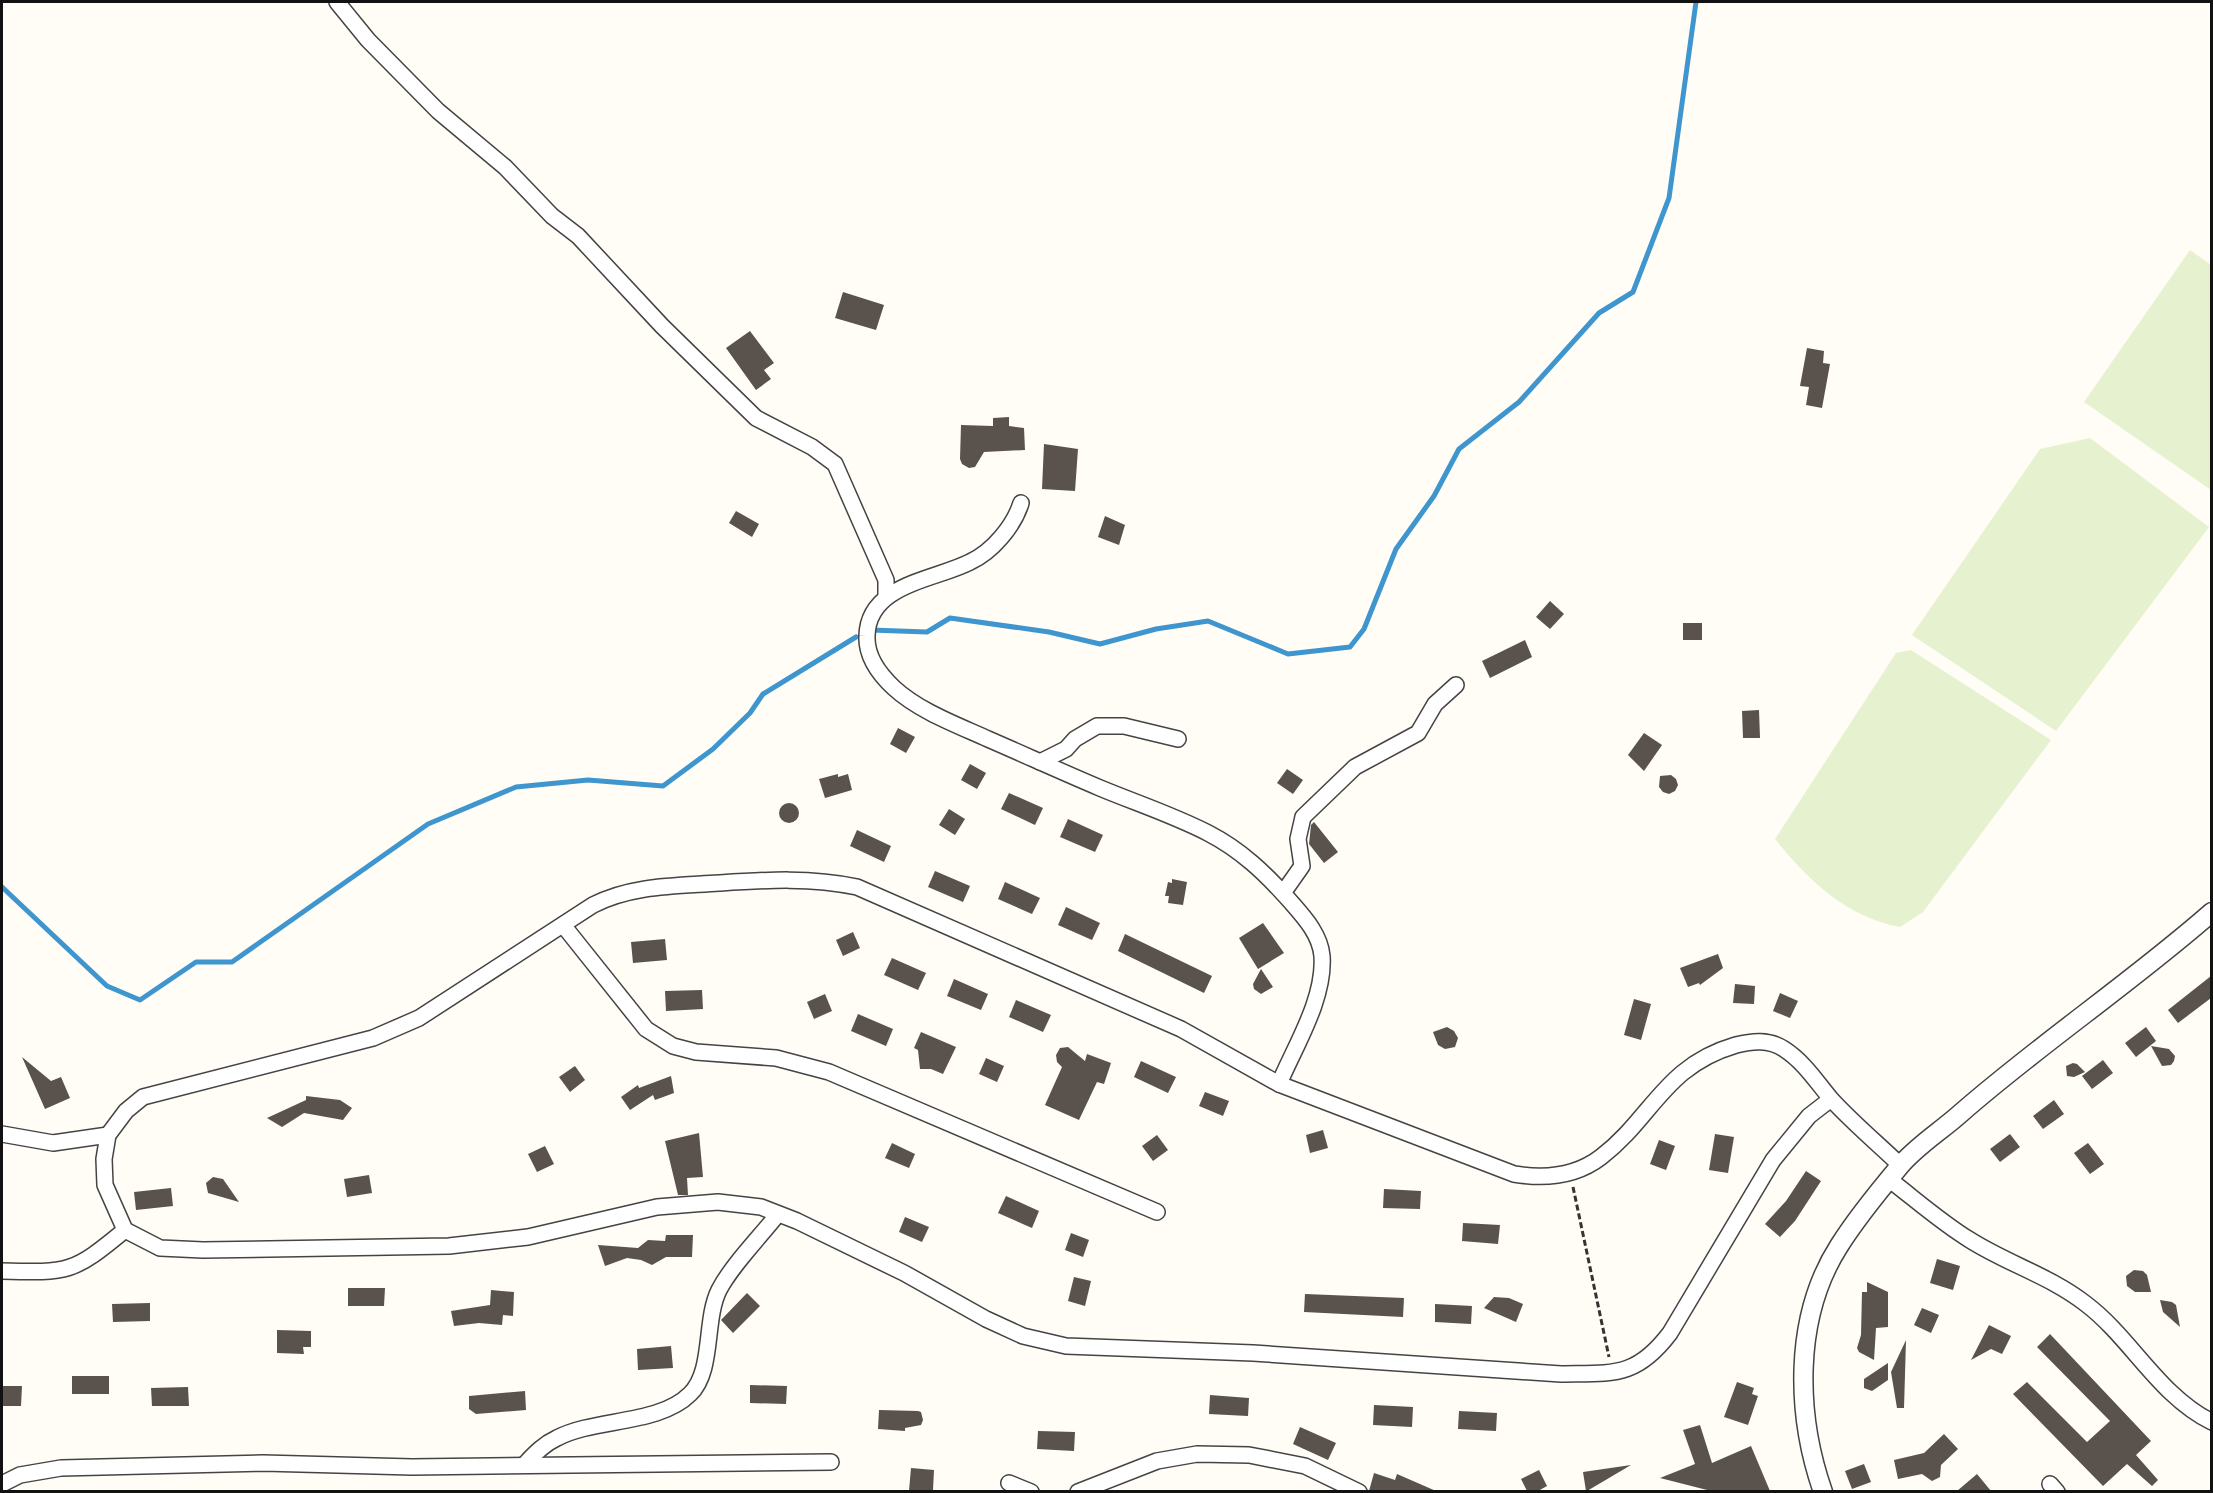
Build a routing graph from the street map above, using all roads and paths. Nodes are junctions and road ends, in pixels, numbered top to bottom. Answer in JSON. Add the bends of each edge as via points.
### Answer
{"nodes":[{"id":1,"x":338,"y":2,"type":"edge"},
{"id":2,"x":1021,"y":503,"type":"dead end"},
{"id":3,"x":886,"y":597,"type":"junction"},
{"id":4,"x":1456,"y":685,"type":"dead end"},
{"id":5,"x":1178,"y":740,"type":"dead end"},
{"id":6,"x":1041,"y":762,"type":"junction"},
{"id":7,"x":1283,"y":893,"type":"junction"},
{"id":8,"x":2211,"y":912,"type":"edge"},
{"id":9,"x":563,"y":925,"type":"junction"},
{"id":10,"x":1278,"y":1084,"type":"junction"},
{"id":11,"x":1831,"y":1099,"type":"junction"},
{"id":12,"x":2,"y":1134,"type":"edge"},
{"id":13,"x":108,"y":1135,"type":"junction"},
{"id":14,"x":1570,"y":1172,"type":"junction"},
{"id":15,"x":1895,"y":1173,"type":"junction"},
{"id":16,"x":1157,"y":1212,"type":"dead end"},
{"id":17,"x":778,"y":1214,"type":"junction"},
{"id":18,"x":125,"y":1230,"type":"junction"},
{"id":19,"x":2,"y":1271,"type":"edge"},
{"id":20,"x":1612,"y":1373,"type":"junction"},
{"id":21,"x":2211,"y":1422,"type":"edge"},
{"id":22,"x":831,"y":1462,"type":"dead end"},
{"id":23,"x":525,"y":1464,"type":"junction"},
{"id":24,"x":1009,"y":1483,"type":"dead end"},
{"id":25,"x":2,"y":1484,"type":"edge"},
{"id":26,"x":1031,"y":1491,"type":"edge"},
{"id":27,"x":1078,"y":1491,"type":"edge"},
{"id":28,"x":1359,"y":1491,"type":"edge"},
{"id":29,"x":1823,"y":1491,"type":"edge"}],
"edges":[{"from":1,"to":3,"type":"street","via":[[368,40],[438,111],[506,167],[552,216],[578,236],[756,418],[812,447],[835,464],[886,580]]},
{"from":2,"to":3,"type":"street","via":[[1013,521],[985,554]]},
{"from":3,"to":6,"type":"street","via":[[868,622],[867,637],[875,666],[890,684],[915,703]]},
{"from":4,"to":7,"type":"street","via":[[1435,704],[1418,733],[1355,767],[1303,817],[1298,839],[1302,866]]},
{"from":5,"to":6,"type":"street","via":[[1124,726],[1097,726]]},
{"from":6,"to":7,"type":"street","via":[[1209,834],[1255,863]]},
{"from":7,"to":10,"type":"street","via":[[1317,935],[1322,974]]},
{"from":8,"to":15,"type":"street","via":[[2173,946],[1993,1085]]},
{"from":9,"to":10,"type":"street","via":[[613,896],[639,889],[794,879],[857,887],[1181,1029]]},
{"from":9,"to":13,"type":"street","via":[[420,1018],[329,1052],[143,1097],[126,1111]]},
{"from":9,"to":16,"type":"street","via":[[646,1029],[673,1046],[696,1052],[776,1058],[829,1072]]},
{"from":10,"to":14,"type":"street","via":[[1514,1174],[1553,1177]]},
{"from":11,"to":14,"type":"street","via":[[1809,1070],[1783,1048],[1751,1041],[1707,1056],[1675,1077],[1600,1158]]},
{"from":11,"to":15,"type":"street"},
{"from":11,"to":20,"type":"street","via":[[1809,1116],[1773,1161],[1656,1353],[1630,1369]]},
{"from":12,"to":13,"type":"street","via":[[53,1143]]},
{"from":13,"to":18,"type":"street","via":[[105,1185]]},
{"from":14,"to":20,"type":"path"},
{"from":15,"to":21,"type":"street","via":[[1970,1240],[2059,1284],[2089,1306],[2166,1387],[2195,1414]]},
{"from":15,"to":29,"type":"street","via":[[1838,1248],[1810,1321],[1803,1399],[1812,1460]]},
{"from":17,"to":18,"type":"street","via":[[761,1207],[697,1202],[657,1207],[528,1237],[449,1246],[160,1248]]},
{"from":17,"to":20,"type":"street","via":[[1014,1332],[1066,1346],[1253,1353],[1561,1374]]},
{"from":17,"to":23,"type":"street","via":[[720,1289],[710,1316],[706,1356],[692,1394],[651,1414],[558,1437]]},
{"from":18,"to":19,"type":"street","via":[[81,1265],[62,1272]]},
{"from":22,"to":23,"type":"street"},
{"from":23,"to":25,"type":"street","via":[[412,1467],[263,1463],[61,1468],[20,1475]]},
{"from":24,"to":26,"type":"street"},
{"from":27,"to":28,"type":"street","via":[[1157,1461],[1197,1454],[1249,1455],[1305,1466]]}]}
